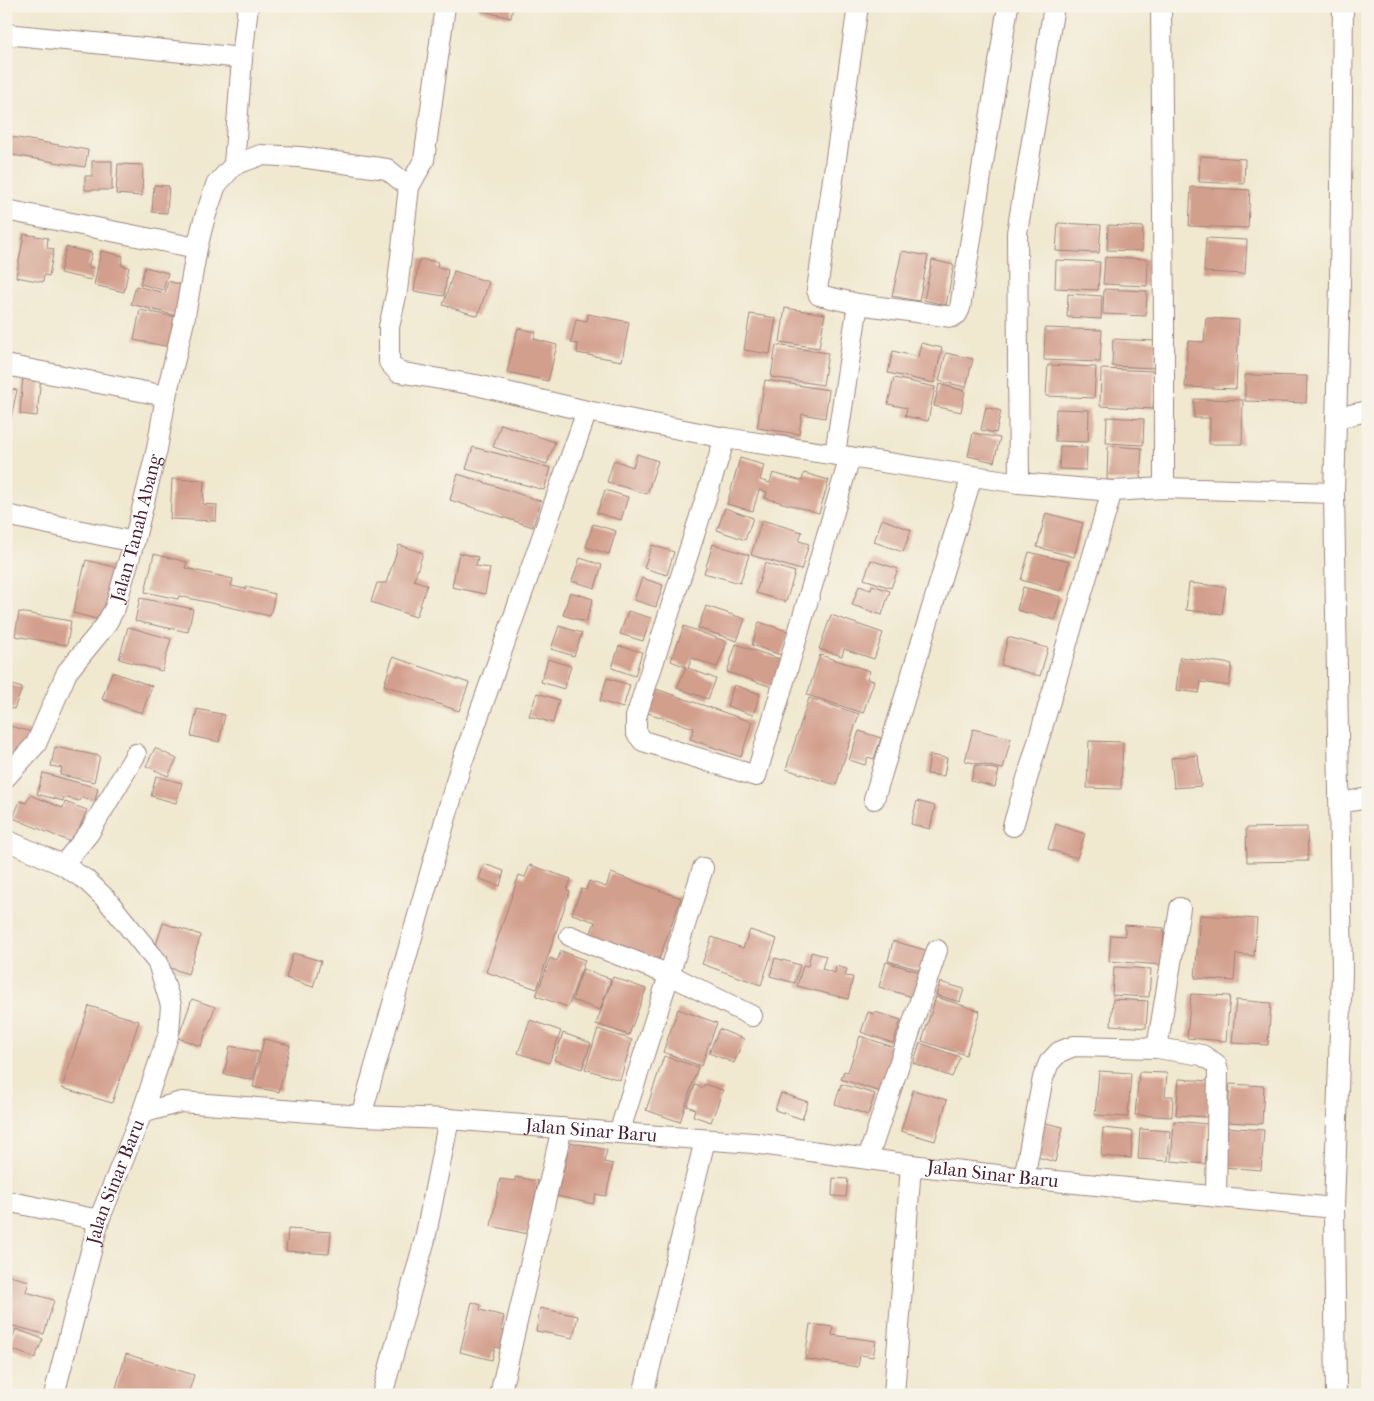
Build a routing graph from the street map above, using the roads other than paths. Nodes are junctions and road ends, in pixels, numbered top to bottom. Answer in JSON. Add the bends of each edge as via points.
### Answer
{"nodes":[{"id":1,"x":248,"y":6,"type":"edge"},
{"id":2,"x":445,"y":6,"type":"edge"},
{"id":3,"x":858,"y":6,"type":"edge"},
{"id":4,"x":1008,"y":6,"type":"edge"},
{"id":5,"x":1054,"y":6,"type":"edge"},
{"id":6,"x":1161,"y":6,"type":"edge"},
{"id":7,"x":1344,"y":6,"type":"edge"},
{"id":8,"x":6,"y":34,"type":"edge"},
{"id":9,"x":242,"y":58,"type":"junction"},
{"id":10,"x":234,"y":165,"type":"junction"},
{"id":11,"x":408,"y":187,"type":"junction"},
{"id":12,"x":6,"y":210,"type":"edge"},
{"id":13,"x":197,"y":248,"type":"junction"},
{"id":14,"x":858,"y":304,"type":"junction"},
{"id":15,"x":6,"y":365,"type":"edge"},
{"id":16,"x":166,"y":396,"type":"junction"},
{"id":17,"x":587,"y":411,"type":"junction"},
{"id":18,"x":1368,"y":411,"type":"edge"},
{"id":19,"x":1336,"y":418,"type":"junction"},
{"id":20,"x":725,"y":438,"type":"junction"},
{"id":21,"x":842,"y":456,"type":"junction"},
{"id":22,"x":972,"y":476,"type":"junction"},
{"id":23,"x":1019,"y":483,"type":"junction"},
{"id":24,"x":1164,"y":488,"type":"junction"},
{"id":25,"x":1112,"y":491,"type":"junction"},
{"id":26,"x":1334,"y":493,"type":"junction"},
{"id":27,"x":6,"y":515,"type":"edge"},
{"id":28,"x":134,"y":542,"type":"junction"},
{"id":29,"x":136,"y":754,"type":"dead end"},
{"id":30,"x":6,"y":777,"type":"edge"},
{"id":31,"x":1368,"y":798,"type":"edge"},
{"id":32,"x":874,"y":799,"type":"dead end"},
{"id":33,"x":1340,"y":803,"type":"junction"},
{"id":34,"x":1013,"y":826,"type":"dead end"},
{"id":35,"x":6,"y":840,"type":"edge"},
{"id":36,"x":63,"y":865,"type":"junction"},
{"id":37,"x":704,"y":868,"type":"dead end"},
{"id":38,"x":1180,"y":908,"type":"dead end"},
{"id":39,"x":570,"y":936,"type":"dead end"},
{"id":40,"x":938,"y":950,"type":"dead end"},
{"id":41,"x":670,"y":975,"type":"junction"},
{"id":42,"x":752,"y":1016,"type":"dead end"},
{"id":43,"x":1157,"y":1048,"type":"junction"},
{"id":44,"x":142,"y":1113,"type":"junction"},
{"id":45,"x":360,"y":1116,"type":"junction"},
{"id":46,"x":449,"y":1119,"type":"junction"},
{"id":47,"x":562,"y":1128,"type":"junction"},
{"id":48,"x":619,"y":1133,"type":"junction"},
{"id":49,"x":705,"y":1140,"type":"junction"},
{"id":50,"x":868,"y":1158,"type":"junction"},
{"id":51,"x":911,"y":1164,"type":"junction"},
{"id":52,"x":1024,"y":1178,"type":"junction"},
{"id":53,"x":1216,"y":1196,"type":"junction"},
{"id":54,"x":6,"y":1201,"type":"edge"},
{"id":55,"x":1334,"y":1208,"type":"junction"},
{"id":56,"x":99,"y":1220,"type":"junction"},
{"id":57,"x":54,"y":1395,"type":"edge"},
{"id":58,"x":382,"y":1395,"type":"edge"},
{"id":59,"x":500,"y":1395,"type":"edge"},
{"id":60,"x":643,"y":1395,"type":"edge"},
{"id":61,"x":894,"y":1395,"type":"edge"},
{"id":62,"x":1336,"y":1395,"type":"edge"}],
"edges":[{"from":1,"to":9,"type":"street"},
{"from":2,"to":11,"type":"street","via":[[424,160]]},
{"from":3,"to":14,"type":"street","via":[[817,290],[819,295]]},
{"from":4,"to":14,"type":"street","via":[[957,314],[952,317]]},
{"from":5,"to":23,"type":"street","via":[[1017,233]]},
{"from":6,"to":24,"type":"street"},
{"from":7,"to":19,"type":"street"},
{"from":8,"to":9,"type":"street"},
{"from":9,"to":10,"type":"street"},
{"from":10,"to":11,"type":"street","via":[[261,156],[328,161],[387,169]]},
{"from":10,"to":13,"type":"street","name":"Jalan Tanah Abang","via":[[216,185]]},
{"from":11,"to":17,"type":"street","via":[[388,362],[398,372],[476,385]]},
{"from":12,"to":13,"type":"street"},
{"from":13,"to":16,"type":"street","name":"Jalan Tanah Abang"},
{"from":14,"to":21,"type":"street"},
{"from":15,"to":16,"type":"street"},
{"from":16,"to":28,"type":"street","name":"Jalan Tanah Abang","via":[[157,449]]},
{"from":17,"to":20,"type":"street"},
{"from":17,"to":45,"type":"street","via":[[460,768]]},
{"from":18,"to":19,"type":"street"},
{"from":19,"to":26,"type":"street"},
{"from":20,"to":21,"type":"street"},
{"from":20,"to":21,"type":"street","via":[[636,717],[636,732],[643,741],[756,776]]},
{"from":21,"to":22,"type":"street"},
{"from":22,"to":23,"type":"street"},
{"from":22,"to":32,"type":"street"},
{"from":23,"to":25,"type":"street"},
{"from":24,"to":25,"type":"street"},
{"from":24,"to":26,"type":"street"},
{"from":25,"to":34,"type":"street"},
{"from":26,"to":33,"type":"street"},
{"from":27,"to":28,"type":"street"},
{"from":28,"to":30,"type":"street","name":"Jalan Tanah Abang","via":[[115,608],[67,672],[36,744]]},
{"from":29,"to":36,"type":"street","via":[[88,833]]},
{"from":31,"to":33,"type":"street"},
{"from":33,"to":55,"type":"street","via":[[1342,972]]},
{"from":35,"to":36,"type":"street"},
{"from":36,"to":44,"type":"street","via":[[86,880],[107,900],[158,963],[171,1005],[169,1033]]},
{"from":37,"to":41,"type":"street"},
{"from":38,"to":43,"type":"street"},
{"from":39,"to":41,"type":"street"},
{"from":40,"to":50,"type":"street"},
{"from":41,"to":42,"type":"street"},
{"from":41,"to":48,"type":"street"},
{"from":43,"to":52,"type":"street","via":[[1074,1046],[1059,1052],[1049,1063],[1043,1078]]},
{"from":43,"to":53,"type":"street","via":[[1202,1055],[1216,1064]]},
{"from":44,"to":45,"type":"street","name":"Jalan Sinar Baru","via":[[181,1102]]},
{"from":44,"to":56,"type":"street","name":"Jalan Sinar Baru"},
{"from":45,"to":46,"type":"street","name":"Jalan Sinar Baru"},
{"from":46,"to":47,"type":"street","name":"Jalan Sinar Baru"},
{"from":46,"to":58,"type":"street","via":[[425,1239]]},
{"from":47,"to":48,"type":"street","name":"Jalan Sinar Baru"},
{"from":47,"to":59,"type":"street"},
{"from":48,"to":49,"type":"street","name":"Jalan Sinar Baru"},
{"from":49,"to":50,"type":"street","name":"Jalan Sinar Baru"},
{"from":49,"to":60,"type":"street"},
{"from":50,"to":51,"type":"street","name":"Jalan Sinar Baru"},
{"from":51,"to":52,"type":"street","name":"Jalan Sinar Baru"},
{"from":51,"to":61,"type":"street"},
{"from":52,"to":53,"type":"street","name":"Jalan Sinar Baru"},
{"from":53,"to":55,"type":"street","name":"Jalan Sinar Baru"},
{"from":54,"to":56,"type":"street"},
{"from":55,"to":62,"type":"street"},
{"from":56,"to":57,"type":"street","name":"Jalan Sinar Baru"}]}
